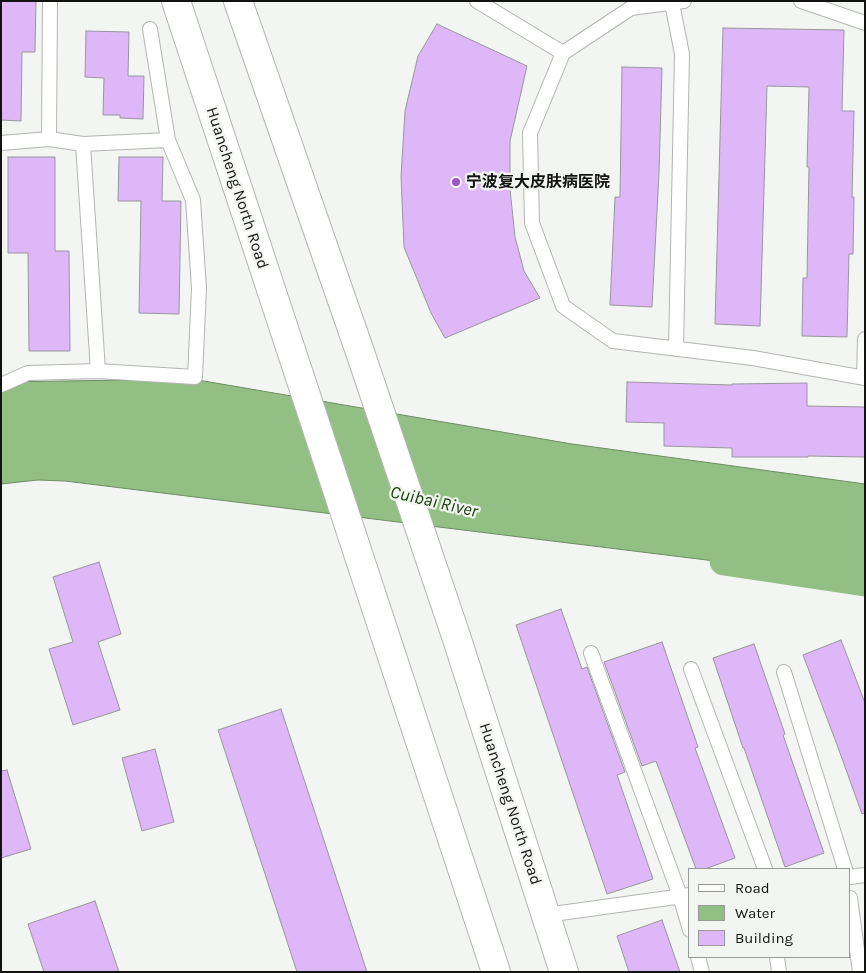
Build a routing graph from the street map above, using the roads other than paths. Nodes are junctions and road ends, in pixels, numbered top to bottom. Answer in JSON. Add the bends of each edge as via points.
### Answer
{"nodes":[{"id":1,"x":50,"y":1,"type":"edge"},
{"id":2,"x":176,"y":1,"type":"edge"},
{"id":3,"x":238,"y":1,"type":"edge"},
{"id":4,"x":477,"y":1,"type":"edge"},
{"id":5,"x":801,"y":1,"type":"edge"},
{"id":6,"x":678,"y":2,"type":"edge"},
{"id":7,"x":865,"y":23,"type":"edge"},
{"id":8,"x":150,"y":28,"type":"dead end"},
{"id":9,"x":563,"y":53,"type":"junction"},
{"id":10,"x":49,"y":139,"type":"junction"},
{"id":11,"x":168,"y":140,"type":"junction"},
{"id":12,"x":1,"y":143,"type":"edge"},
{"id":13,"x":83,"y":144,"type":"junction"},
{"id":14,"x":865,"y":340,"type":"edge"},
{"id":15,"x":676,"y":349,"type":"junction"},
{"id":16,"x":98,"y":371,"type":"junction"},
{"id":17,"x":864,"y":378,"type":"edge"},
{"id":18,"x":1,"y":385,"type":"edge"},
{"id":19,"x":591,"y":653,"type":"dead end"},
{"id":20,"x":691,"y":669,"type":"dead end"},
{"id":21,"x":784,"y":672,"type":"dead end"},
{"id":22,"x":765,"y":868,"type":"edge"},
{"id":23,"x":844,"y":868,"type":"edge"},
{"id":24,"x":865,"y":875,"type":"edge"},
{"id":25,"x":851,"y":877,"type":"edge"},
{"id":26,"x":685,"y":895,"type":"edge"},
{"id":27,"x":851,"y":905,"type":"edge"},
{"id":28,"x":546,"y":915,"type":"junction"},
{"id":29,"x":688,"y":916,"type":"edge"},
{"id":30,"x":698,"y":958,"type":"edge"},
{"id":31,"x":777,"y":958,"type":"edge"},
{"id":32,"x":496,"y":972,"type":"edge"},
{"id":33,"x":564,"y":972,"type":"edge"},
{"id":34,"x":702,"y":972,"type":"edge"},
{"id":35,"x":779,"y":972,"type":"edge"},
{"id":36,"x":860,"y":972,"type":"edge"}],
"edges":[{"from":1,"to":10,"type":"lane"},
{"from":2,"to":32,"type":"main road","name":"Huancheng North Road"},
{"from":3,"to":28,"type":"main road","name":"Huancheng North Road","via":[[456,636]]},
{"from":4,"to":9,"type":"lane"},
{"from":5,"to":7,"type":"lane"},
{"from":6,"to":9,"type":"lane","via":[[630,8]]},
{"from":6,"to":15,"type":"lane","via":[[682,54]]},
{"from":8,"to":11,"type":"lane"},
{"from":9,"to":15,"type":"lane","via":[[530,133],[532,223],[564,306],[613,341]]},
{"from":10,"to":12,"type":"lane"},
{"from":10,"to":13,"type":"lane"},
{"from":11,"to":13,"type":"lane"},
{"from":11,"to":16,"type":"lane","via":[[193,200],[199,288],[194,377]]},
{"from":13,"to":16,"type":"lane"},
{"from":14,"to":17,"type":"lane"},
{"from":15,"to":17,"type":"lane","via":[[753,358]]},
{"from":16,"to":18,"type":"lane","via":[[28,373]]},
{"from":19,"to":26,"type":"lane"},
{"from":20,"to":22,"type":"lane"},
{"from":21,"to":23,"type":"lane"},
{"from":24,"to":25,"type":"lane"},
{"from":26,"to":28,"type":"lane"},
{"from":26,"to":29,"type":"lane"},
{"from":27,"to":36,"type":"lane"},
{"from":28,"to":33,"type":"main road","name":"Huancheng North Road"},
{"from":30,"to":34,"type":"lane"},
{"from":31,"to":35,"type":"lane"}]}
